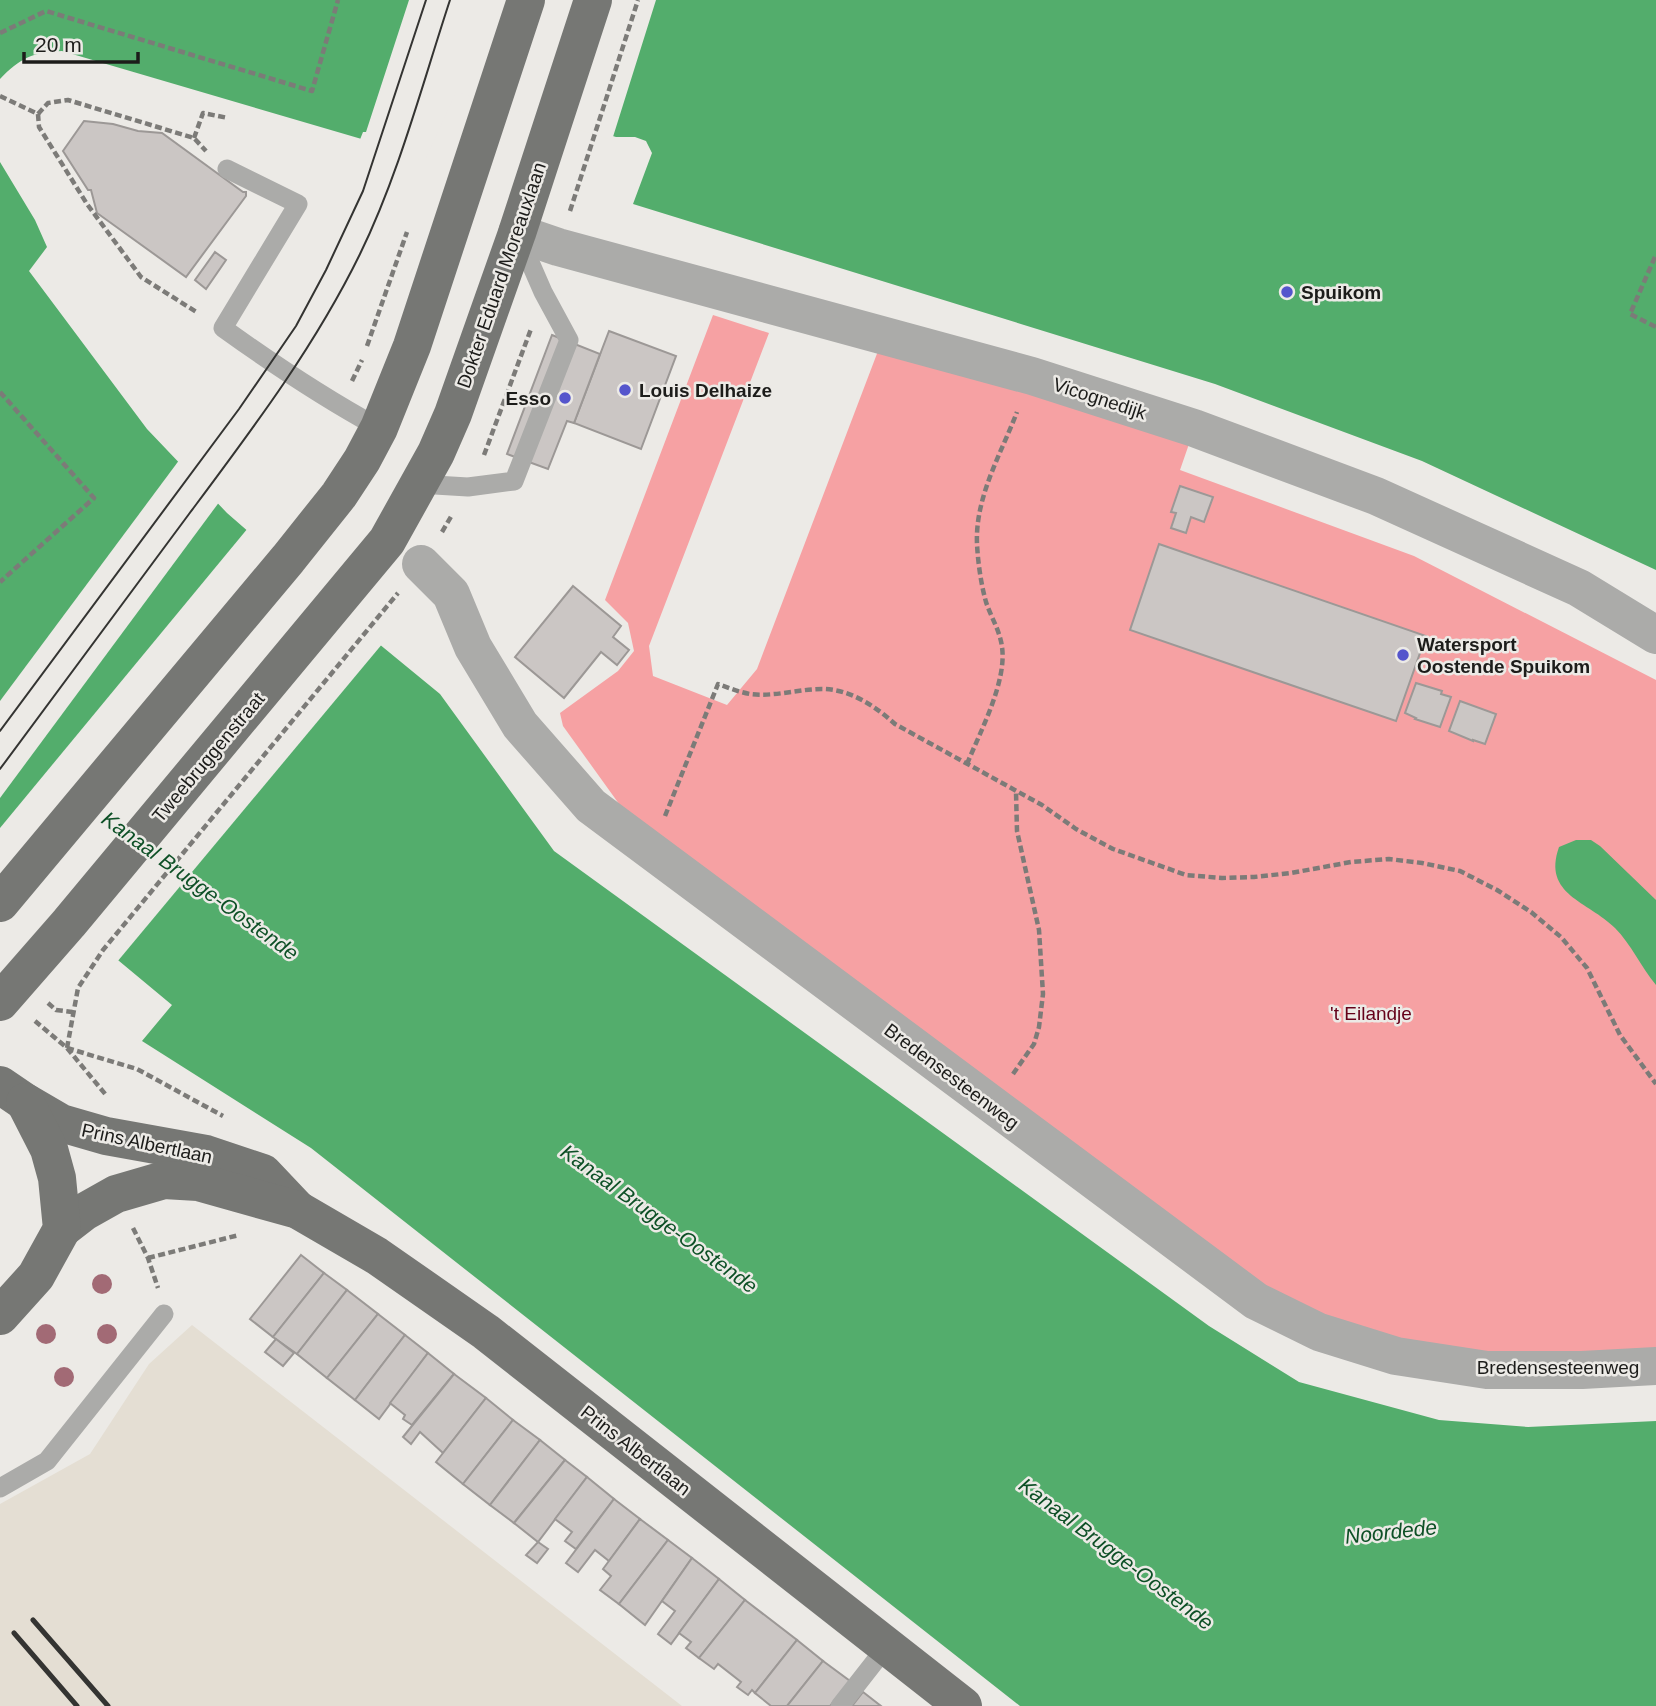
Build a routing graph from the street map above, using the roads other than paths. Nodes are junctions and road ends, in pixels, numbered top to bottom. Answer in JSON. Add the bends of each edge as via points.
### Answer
{"nodes":[{"id":1,"x":526,"y":0,"type":"edge"},
{"id":2,"x":593,"y":0,"type":"edge"},
{"id":3,"x":227,"y":169,"type":"dead end"},
{"id":4,"x":517,"y":233,"type":"junction"},
{"id":5,"x":379,"y":428,"type":"junction"},
{"id":6,"x":418,"y":484,"type":"junction"},
{"id":7,"x":404,"y":552,"type":"junction"},
{"id":8,"x":1656,"y":635,"type":"edge"},
{"id":9,"x":10,"y":892,"type":"edge"},
{"id":10,"x":0,"y":1002,"type":"edge"},
{"id":11,"x":12,"y":1093,"type":"edge"},
{"id":12,"x":298,"y":1210,"type":"junction"},
{"id":13,"x":62,"y":1229,"type":"junction"},
{"id":14,"x":164,"y":1314,"type":"dead end"},
{"id":15,"x":0,"y":1316,"type":"edge"},
{"id":16,"x":1656,"y":1366,"type":"edge"},
{"id":17,"x":0,"y":1488,"type":"edge"},
{"id":18,"x":887,"y":1646,"type":"junction"},
{"id":19,"x":840,"y":1706,"type":"edge"},
{"id":20,"x":963,"y":1706,"type":"edge"}],
"edges":[{"from":1,"to":5,"type":"main road","via":[[412,346]]},
{"from":2,"to":4,"type":"main road","name":"Dokter Eduard Moreauxlaan"},
{"from":3,"to":5,"type":"lane","via":[[298,204],[223,328]]},
{"from":4,"to":6,"type":"main road","name":"Dokter Eduard Moreauxlaan","via":[[453,414]]},
{"from":4,"to":6,"type":"lane","via":[[569,340],[514,481],[468,487]]},
{"from":4,"to":8,"type":"street","name":"Vicognedijk","via":[[1032,376],[1194,428],[1376,496],[1579,588]]},
{"from":5,"to":9,"type":"main road","via":[[339,495]]},
{"from":6,"to":7,"type":"main road","name":"Dokter Eduard Moreauxlaan"},
{"from":7,"to":10,"type":"main road","name":"Tweebruggenstraat","via":[[338,600]]},
{"from":7,"to":16,"type":"street","name":"Bredensesteenweg","via":[[451,594],[473,647],[520,725],[591,806],[1256,1301],[1319,1332],[1396,1356],[1487,1370]]},
{"from":11,"to":12,"type":"main road","name":"Prins Albertlaan","via":[[61,1123],[206,1154],[263,1172]]},
{"from":11,"to":13,"type":"main road","via":[[49,1149]]},
{"from":12,"to":13,"type":"main road","name":"Prins Albertlaan","via":[[198,1182],[164,1180],[116,1194]]},
{"from":12,"to":18,"type":"main road","name":"Prins Albertlaan","via":[[377,1256],[486,1332]]},
{"from":13,"to":15,"type":"main road","via":[[36,1276]]},
{"from":14,"to":17,"type":"lane","via":[[47,1461]]},
{"from":18,"to":19,"type":"lane"},
{"from":18,"to":20,"type":"main road","name":"Prins Albertlaan"}]}
